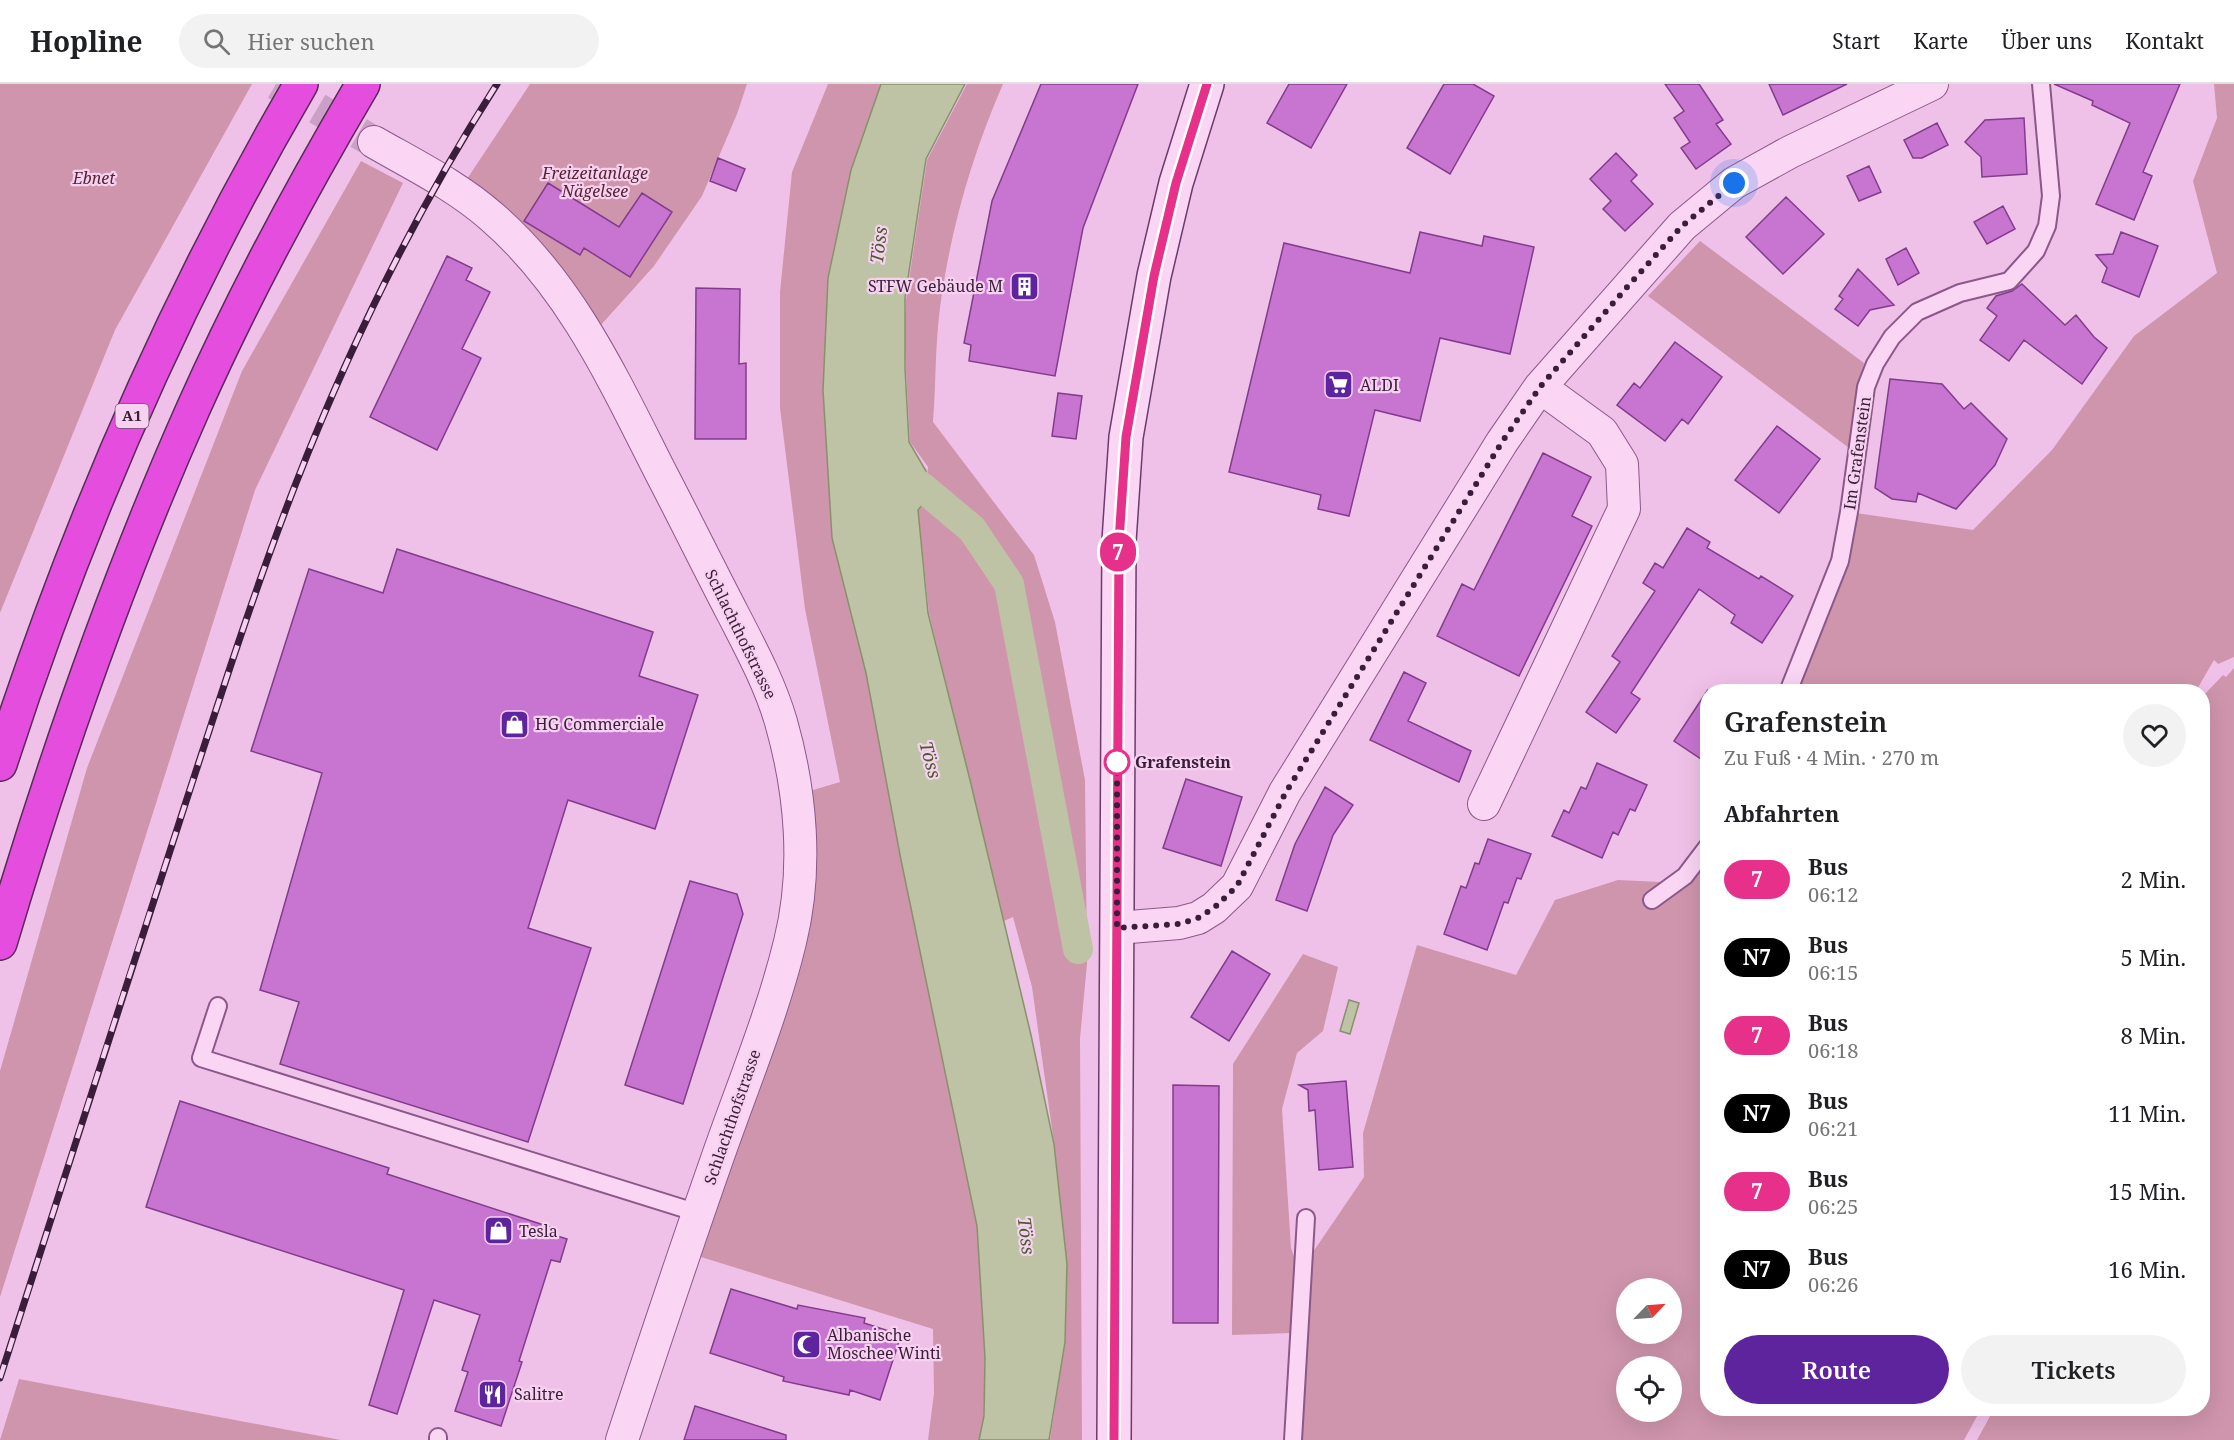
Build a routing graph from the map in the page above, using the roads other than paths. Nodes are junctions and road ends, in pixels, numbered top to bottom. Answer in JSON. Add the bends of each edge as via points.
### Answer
{"nodes":[{"id":1,"x":301,"y":84,"type":"edge"},
{"id":2,"x":363,"y":84,"type":"edge"},
{"id":3,"x":1207,"y":84,"type":"edge"},
{"id":4,"x":1932,"y":84,"type":"edge"},
{"id":5,"x":2041,"y":84,"type":"edge"},
{"id":6,"x":374,"y":142,"type":"tunnel mouth"},
{"id":7,"x":1540,"y":387,"type":"junction"},
{"id":8,"x":1791,"y":684,"type":"edge"},
{"id":9,"x":0,"y":764,"type":"edge"},
{"id":10,"x":1484,"y":804,"type":"dead end"},
{"id":11,"x":1700,"y":856,"type":"edge"},
{"id":12,"x":1652,"y":900,"type":"dead end"},
{"id":13,"x":1117,"y":928,"type":"junction"},
{"id":14,"x":0,"y":943,"type":"edge"},
{"id":15,"x":218,"y":1006,"type":"dead end"},
{"id":16,"x":698,"y":1213,"type":"junction"},
{"id":17,"x":1306,"y":1218,"type":"dead end"},
{"id":18,"x":622,"y":1440,"type":"edge"},
{"id":19,"x":1114,"y":1440,"type":"edge"},
{"id":20,"x":1293,"y":1440,"type":"edge"}],
"edges":[{"from":1,"to":9,"type":"highway","number":"A1","via":[[212,245],[136,405],[60,593]]},
{"from":2,"to":14,"type":"highway","via":[[260,270],[166,472],[81,691]]},
{"from":3,"to":13,"type":"main road","via":[[1176,183],[1154,276],[1126,437],[1118,563]]},
{"from":4,"to":7,"type":"street","via":[[1734,183],[1682,226]]},
{"from":5,"to":8,"type":"lane","name":"Im Grafenstein","via":[[2051,196],[2047,226],[2036,251],[2009,281],[1960,292],[1917,312],[1892,337],[1875,364],[1866,387],[1840,561]]},
{"from":6,"to":16,"type":"street","name":"Schlachthofstrasse","via":[[459,191],[492,217],[561,292],[591,336],[616,384],[761,669],[781,722],[800,820],[791,939]]},
{"from":7,"to":10,"type":"street","via":[[1602,432],[1622,464],[1624,509]]},
{"from":7,"to":13,"type":"street","via":[[1286,792],[1237,886],[1198,918],[1179,924]]},
{"from":11,"to":12,"type":"lane","via":[[1684,876]]},
{"from":13,"to":19,"type":"main road"},
{"from":15,"to":16,"type":"lane","via":[[201,1058]]},
{"from":16,"to":18,"type":"street","name":"Schlachthofstrasse"},
{"from":17,"to":20,"type":"lane"}]}
